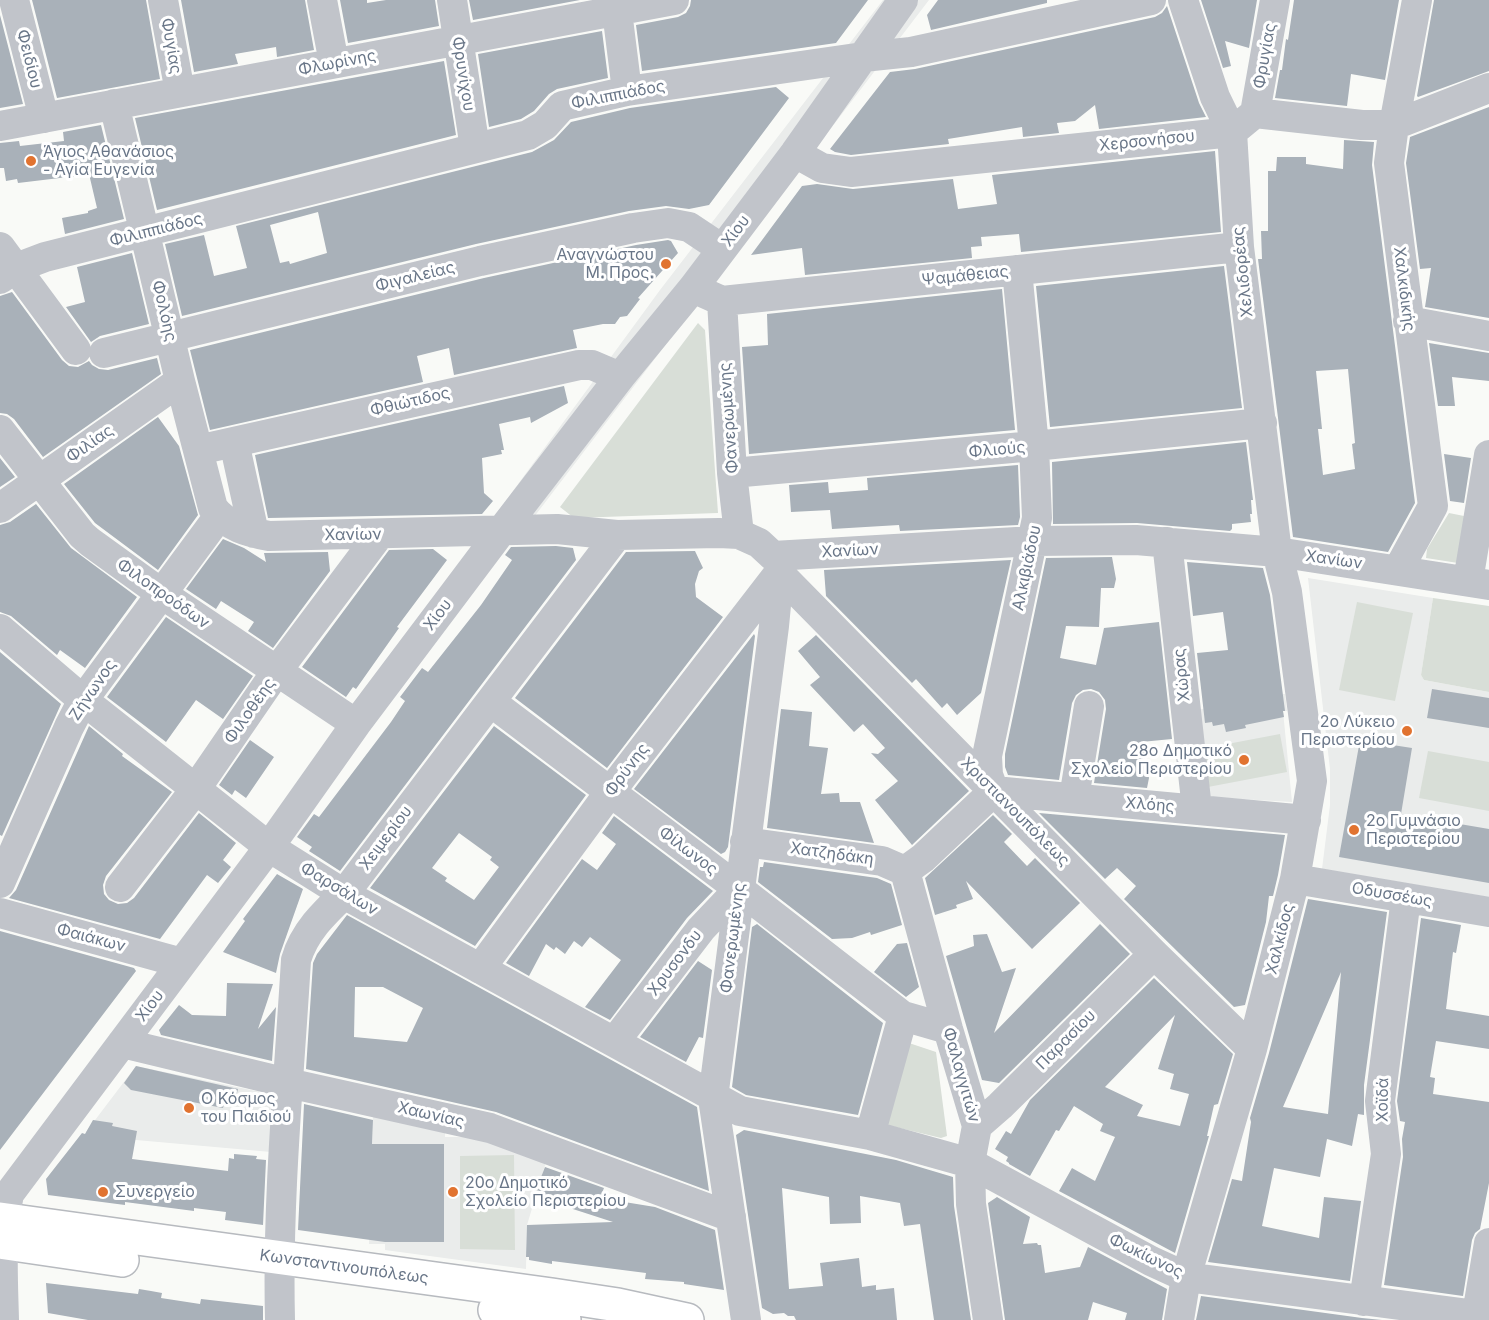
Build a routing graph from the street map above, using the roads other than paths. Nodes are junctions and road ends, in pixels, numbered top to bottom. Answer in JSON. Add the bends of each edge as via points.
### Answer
{"nodes":[{"id":1,"x":14,"y":0,"type":"edge"},
{"id":2,"x":163,"y":0,"type":"edge"},
{"id":3,"x":322,"y":0,"type":"edge"},
{"id":4,"x":452,"y":0,"type":"edge"},
{"id":5,"x":674,"y":0,"type":"edge"},
{"id":6,"x":903,"y":0,"type":"edge"},
{"id":7,"x":1152,"y":0,"type":"edge"},
{"id":8,"x":1183,"y":0,"type":"edge"},
{"id":9,"x":1275,"y":0,"type":"edge"},
{"id":10,"x":1417,"y":0,"type":"edge"},
{"id":11,"x":604,"y":8,"type":"edge"},
{"id":12,"x":458,"y":40,"type":"junction"},
{"id":13,"x":863,"y":57,"type":"junction"},
{"id":14,"x":334,"y":63,"type":"junction"},
{"id":15,"x":1489,"y":88,"type":"edge"},
{"id":16,"x":627,"y":91,"type":"junction"},
{"id":17,"x":180,"y":92,"type":"junction"},
{"id":18,"x":114,"y":104,"type":"junction"},
{"id":19,"x":1255,"y":113,"type":"junction"},
{"id":20,"x":44,"y":117,"type":"junction"},
{"id":21,"x":1394,"y":125,"type":"junction"},
{"id":22,"x":0,"y":126,"type":"edge"},
{"id":23,"x":1232,"y":132,"type":"junction"},
{"id":24,"x":475,"y":148,"type":"junction"},
{"id":25,"x":795,"y":153,"type":"junction"},
{"id":26,"x":145,"y":233,"type":"junction"},
{"id":27,"x":1239,"y":247,"type":"junction"},
{"id":28,"x":722,"y":249,"type":"junction"},
{"id":29,"x":5,"y":264,"type":"edge"},
{"id":30,"x":1017,"y":270,"type":"junction"},
{"id":31,"x":693,"y":288,"type":"junction"},
{"id":32,"x":722,"y":301,"type":"junction"},
{"id":33,"x":1408,"y":321,"type":"junction"},
{"id":34,"x":1489,"y":336,"type":"edge"},
{"id":35,"x":170,"y":338,"type":"junction"},
{"id":36,"x":620,"y":377,"type":"junction"},
{"id":37,"x":180,"y":381,"type":"junction"},
{"id":38,"x":1262,"y":423,"type":"junction"},
{"id":39,"x":0,"y":430,"type":"edge"},
{"id":40,"x":234,"y":442,"type":"junction"},
{"id":41,"x":1034,"y":446,"type":"junction"},
{"id":42,"x":198,"y":450,"type":"junction"},
{"id":43,"x":1489,"y":455,"type":"edge"},
{"id":44,"x":732,"y":473,"type":"junction"},
{"id":45,"x":40,"y":479,"type":"junction"},
{"id":46,"x":0,"y":508,"type":"edge"},
{"id":47,"x":219,"y":516,"type":"junction"},
{"id":48,"x":502,"y":530,"type":"junction"},
{"id":49,"x":254,"y":533,"type":"junction"},
{"id":50,"x":739,"y":534,"type":"junction"},
{"id":51,"x":379,"y":535,"type":"junction"},
{"id":52,"x":616,"y":536,"type":"junction"},
{"id":53,"x":1034,"y":541,"type":"junction"},
{"id":54,"x":1167,"y":542,"type":"junction"},
{"id":55,"x":1277,"y":552,"type":"junction"},
{"id":56,"x":776,"y":565,"type":"junction"},
{"id":57,"x":1398,"y":570,"type":"junction"},
{"id":58,"x":1478,"y":583,"type":"edge"},
{"id":59,"x":162,"y":594,"type":"junction"},
{"id":60,"x":0,"y":629,"type":"edge"},
{"id":61,"x":276,"y":672,"type":"junction"},
{"id":62,"x":83,"y":700,"type":"junction"},
{"id":63,"x":491,"y":702,"type":"junction"},
{"id":64,"x":1089,"y":706,"type":"dead end"},
{"id":65,"x":356,"y":724,"type":"junction"},
{"id":66,"x":195,"y":790,"type":"junction"},
{"id":67,"x":994,"y":790,"type":"junction"},
{"id":68,"x":610,"y":792,"type":"junction"},
{"id":69,"x":1074,"y":798,"type":"junction"},
{"id":70,"x":1197,"y":809,"type":"junction"},
{"id":71,"x":1306,"y":820,"type":"junction"},
{"id":72,"x":745,"y":842,"type":"junction"},
{"id":73,"x":269,"y":847,"type":"junction"},
{"id":74,"x":905,"y":871,"type":"junction"},
{"id":75,"x":1295,"y":879,"type":"junction"},
{"id":76,"x":0,"y":883,"type":"edge"},
{"id":77,"x":120,"y":887,"type":"dead end"},
{"id":78,"x":739,"y":889,"type":"junction"},
{"id":79,"x":344,"y":894,"type":"junction"},
{"id":80,"x":1406,"y":898,"type":"junction"},
{"id":81,"x":1489,"y":912,"type":"edge"},
{"id":82,"x":0,"y":913,"type":"edge"},
{"id":83,"x":1154,"y":954,"type":"junction"},
{"id":84,"x":182,"y":963,"type":"junction"},
{"id":85,"x":480,"y":969,"type":"junction"},
{"id":86,"x":903,"y":1016,"type":"junction"},
{"id":87,"x":948,"y":1029,"type":"junction"},
{"id":88,"x":615,"y":1041,"type":"junction"},
{"id":89,"x":122,"y":1043,"type":"junction"},
{"id":90,"x":1252,"y":1049,"type":"junction"},
{"id":91,"x":288,"y":1083,"type":"junction"},
{"id":92,"x":713,"y":1098,"type":"junction"},
{"id":93,"x":977,"y":1126,"type":"junction"},
{"id":94,"x":870,"y":1135,"type":"junction"},
{"id":95,"x":970,"y":1163,"type":"junction"},
{"id":96,"x":731,"y":1217,"type":"junction"},
{"id":97,"x":2,"y":1231,"type":"edge"},
{"id":98,"x":1489,"y":1243,"type":"edge"},
{"id":99,"x":280,"y":1270,"type":"junction"},
{"id":100,"x":1186,"y":1277,"type":"junction"},
{"id":101,"x":1364,"y":1301,"type":"junction"},
{"id":102,"x":1481,"y":1316,"type":"edge"},
{"id":103,"x":4,"y":1320,"type":"edge"},
{"id":104,"x":280,"y":1320,"type":"edge"},
{"id":105,"x":558,"y":1320,"type":"edge"},
{"id":106,"x":687,"y":1320,"type":"edge"},
{"id":107,"x":746,"y":1320,"type":"edge"},
{"id":108,"x":988,"y":1320,"type":"edge"},
{"id":109,"x":1179,"y":1320,"type":"edge"}],
"edges":[{"from":1,"to":20,"type":"street","name":"Φειδίου"},
{"from":2,"to":17,"type":"street","name":"Φυγίας"},
{"from":3,"to":14,"type":"street"},
{"from":4,"to":12,"type":"street","name":"Φρυνίχου"},
{"from":5,"to":11,"type":"street","name":"Φλωρίνης"},
{"from":6,"to":13,"type":"street","name":"Χίου"},
{"from":7,"to":13,"type":"street","name":"Φιλιππιάδος","via":[[911,52]]},
{"from":8,"to":23,"type":"street","name":"Χελιδορέας","via":[[1215,97]]},
{"from":9,"to":19,"type":"street","name":"Φρυγίας"},
{"from":10,"to":21,"type":"street","name":"Χαλκιδικής"},
{"from":11,"to":12,"type":"street","name":"Φλωρίνης"},
{"from":11,"to":16,"type":"street"},
{"from":12,"to":14,"type":"street","name":"Φλωρίνης"},
{"from":12,"to":24,"type":"street","name":"Φρυνίχου"},
{"from":13,"to":16,"type":"street","name":"Φιλιππιάδος"},
{"from":13,"to":25,"type":"street","name":"Χίου"},
{"from":14,"to":17,"type":"street","name":"Φλωρίνης"},
{"from":15,"to":21,"type":"street"},
{"from":16,"to":24,"type":"street","name":"Φιλιππιάδος","via":[[562,106],[545,125],[528,135]]},
{"from":17,"to":18,"type":"street","name":"Φλωρίνης"},
{"from":18,"to":20,"type":"street","name":"Φλωρίνης"},
{"from":18,"to":26,"type":"street","name":"Φολόης"},
{"from":19,"to":21,"type":"street"},
{"from":19,"to":23,"type":"street"},
{"from":20,"to":22,"type":"street","name":"Φλωρίνης"},
{"from":21,"to":33,"type":"street","name":"Χαλκιδικής","via":[[1389,163]]},
{"from":23,"to":25,"type":"street","name":"Χερσονήσου","via":[[851,172],[822,168]]},
{"from":23,"to":27,"type":"street","name":"Χελιδορέας"},
{"from":24,"to":26,"type":"street","name":"Φιλιππιάδος"},
{"from":25,"to":28,"type":"street","name":"Χίου"},
{"from":26,"to":29,"type":"street","name":"Φιλιππιάδος"},
{"from":26,"to":35,"type":"street","name":"Φολόης"},
{"from":27,"to":30,"type":"street","name":"Ψαμάθειας"},
{"from":27,"to":38,"type":"street","name":"Χελιδορέας"},
{"from":28,"to":31,"type":"street","name":"Χίου"},
{"from":28,"to":35,"type":"street","name":"Φιγαλείας","via":[[689,227],[668,224],[633,228],[480,261]]},
{"from":29,"to":35,"type":"street","name":"Φιγαλείας","via":[[90,352]]},
{"from":30,"to":32,"type":"street","name":"Ψαμάθειας"},
{"from":30,"to":41,"type":"street","name":"Αλκιβιάδου"},
{"from":31,"to":32,"type":"street"},
{"from":31,"to":36,"type":"street","name":"Χίου"},
{"from":32,"to":44,"type":"street","name":"Φανερωμένης"},
{"from":33,"to":34,"type":"street"},
{"from":33,"to":57,"type":"street","name":"Χαλκιδικής","via":[[1433,506]]},
{"from":35,"to":37,"type":"street","name":"Φολόης"},
{"from":36,"to":40,"type":"street","name":"Φθιώτιδος","via":[[592,365],[579,366]]},
{"from":36,"to":48,"type":"street","name":"Χίου"},
{"from":37,"to":42,"type":"street","name":"Φολόης"},
{"from":37,"to":45,"type":"street","name":"Φιλίας"},
{"from":38,"to":41,"type":"street","name":"Φλιούς"},
{"from":38,"to":55,"type":"street","name":"Χελιδορέας"},
{"from":39,"to":45,"type":"street","name":"Φιλοπροόδων"},
{"from":40,"to":42,"type":"street","name":"Φθιώτιδος"},
{"from":40,"to":49,"type":"street"},
{"from":41,"to":44,"type":"street","name":"Φλιούς"},
{"from":41,"to":53,"type":"street","name":"Αλκιβιάδου"},
{"from":42,"to":47,"type":"street","name":"Φολόης","via":[[213,508]]},
{"from":43,"to":58,"type":"street"},
{"from":44,"to":50,"type":"street","name":"Φανερωμένης"},
{"from":45,"to":46,"type":"street","name":"Φιλίας"},
{"from":45,"to":59,"type":"street","name":"Φιλοπροόδων","via":[[82,535]]},
{"from":47,"to":49,"type":"street","name":"Χανίων","via":[[242,531]]},
{"from":47,"to":59,"type":"street","name":"Ζήνωνος"},
{"from":48,"to":51,"type":"street","name":"Χανίων"},
{"from":48,"to":52,"type":"street","name":"Χανίων","via":[[557,529]]},
{"from":48,"to":65,"type":"street","name":"Χίου"},
{"from":49,"to":51,"type":"street","name":"Χανίων"},
{"from":50,"to":52,"type":"street","name":"Χανίων"},
{"from":50,"to":56,"type":"street","via":[[759,543]]},
{"from":51,"to":61,"type":"street","name":"Φιλοθέης"},
{"from":52,"to":63,"type":"street","name":"Χειμερίου"},
{"from":53,"to":54,"type":"street","name":"Χανίων"},
{"from":53,"to":56,"type":"street","name":"Χανίων"},
{"from":53,"to":67,"type":"street","name":"Αλκιβιάδου","via":[[987,756]]},
{"from":54,"to":55,"type":"street","name":"Χανίων"},
{"from":54,"to":70,"type":"street","name":"Χώρας"},
{"from":55,"to":57,"type":"street","name":"Χανίων"},
{"from":55,"to":71,"type":"street","name":"Χαλκίδος","via":[[1287,592],[1312,781]]},
{"from":56,"to":67,"type":"street","name":"Χριστιανουπόλεως"},
{"from":56,"to":68,"type":"street","name":"Φρύνης"},
{"from":56,"to":72,"type":"street","name":"Φανερωμένης","via":[[774,626]]},
{"from":57,"to":58,"type":"street","name":"Χανίων"},
{"from":59,"to":61,"type":"street","name":"Φιλοπροόδων"},
{"from":59,"to":62,"type":"street","name":"Ζήνωνος"},
{"from":60,"to":62,"type":"street","name":"Φαρσάλων"},
{"from":61,"to":65,"type":"street","name":"Φιλοπροόδων"},
{"from":61,"to":66,"type":"street","name":"Φιλοθέης"},
{"from":62,"to":66,"type":"street","name":"Φαρσάλων"},
{"from":62,"to":76,"type":"street","name":"Ζήνωνος"},
{"from":63,"to":68,"type":"street","name":"Φίλωνος"},
{"from":63,"to":79,"type":"street","name":"Χειμερίου"},
{"from":64,"to":69,"type":"street"},
{"from":65,"to":73,"type":"street","name":"Χίου"},
{"from":66,"to":73,"type":"street","name":"Φαρσάλων"},
{"from":66,"to":77,"type":"street","name":"Φιλοθέης"},
{"from":67,"to":69,"type":"street","name":"Χλόης"},
{"from":67,"to":74,"type":"street"},
{"from":67,"to":83,"type":"street","name":"Χριστιανουπόλεως"},
{"from":68,"to":78,"type":"street","name":"Φίλωνος"},
{"from":68,"to":85,"type":"street","name":"Φρύνης"},
{"from":69,"to":70,"type":"street","name":"Χλόης"},
{"from":70,"to":71,"type":"street","name":"Χλόης"},
{"from":71,"to":75,"type":"street","name":"Χαλκίδος"},
{"from":72,"to":74,"type":"street","name":"Χατζηδάκη","via":[[882,861]]},
{"from":72,"to":78,"type":"street","name":"Φανερωμένης"},
{"from":73,"to":79,"type":"street","name":"Φαρσάλων"},
{"from":73,"to":84,"type":"street","name":"Χίου"},
{"from":74,"to":87,"type":"street","name":"Φαλαγγιτών"},
{"from":75,"to":80,"type":"street","name":"Οδυσσέως"},
{"from":75,"to":90,"type":"street","name":"Χαλκίδος"},
{"from":78,"to":86,"type":"street","name":"Φίλωνος"},
{"from":78,"to":88,"type":"street","name":"Χρυσονδυ","via":[[700,929]]},
{"from":78,"to":92,"type":"street","name":"Φανερωμένης"},
{"from":79,"to":85,"type":"street","name":"Φαρσάλων"},
{"from":79,"to":91,"type":"street","name":"Χειμερίου","via":[[320,916],[300,945]]},
{"from":80,"to":81,"type":"street","name":"Οδυσσέως"},
{"from":80,"to":101,"type":"street","name":"Χοϊδά","via":[[1380,1101],[1386,1154]]},
{"from":82,"to":84,"type":"street","name":"Φαιάκων"},
{"from":83,"to":90,"type":"street","name":"Χριστιανουπόλεως"},
{"from":83,"to":93,"type":"street","name":"Παρασίου"},
{"from":84,"to":89,"type":"street","name":"Χίου"},
{"from":85,"to":88,"type":"street","name":"Φαρσάλων"},
{"from":86,"to":87,"type":"street","name":"Φίλωνος"},
{"from":86,"to":94,"type":"street"},
{"from":87,"to":93,"type":"street","name":"Φαλαγγιτών"},
{"from":88,"to":92,"type":"street","name":"Φαρσάλων"},
{"from":89,"to":91,"type":"street","name":"Χαωνίας"},
{"from":89,"to":97,"type":"street","name":"Χίου","via":[[9,1194]]},
{"from":90,"to":100,"type":"street","name":"Χαλκίδος"},
{"from":91,"to":96,"type":"street","name":"Χαωνίας","via":[[490,1128]]},
{"from":91,"to":99,"type":"street","name":"Χειμερίου"},
{"from":92,"to":94,"type":"street","name":"Φωκίωνος","via":[[740,1112]]},
{"from":92,"to":96,"type":"street","name":"Φανερωμένης"},
{"from":93,"to":95,"type":"street","name":"Φαλαγγιτών"},
{"from":94,"to":95,"type":"street","name":"Φωκίωνος"},
{"from":95,"to":100,"type":"street","name":"Φωκίωνος"},
{"from":95,"to":108,"type":"street","name":"Φαλαγγιτών","via":[[971,1204]]},
{"from":96,"to":107,"type":"street","name":"Φανερωμένης"},
{"from":97,"to":99,"type":"main road","name":"Κωνσταντινουπόλεως"},
{"from":97,"to":103,"type":"street","name":"Χίου"},
{"from":98,"to":102,"type":"street"},
{"from":99,"to":104,"type":"street","name":"Χειμερίου"},
{"from":99,"to":105,"type":"main road","name":"Κωνσταντινουπόλεως"},
{"from":99,"to":106,"type":"main road","name":"Κωνσταντινουπόλεως","via":[[563,1296]]},
{"from":100,"to":101,"type":"street","name":"Φωκίωνος"},
{"from":100,"to":109,"type":"street","name":"Χαλκίδος"},
{"from":101,"to":102,"type":"street","name":"Φωκίωνος"}]}
